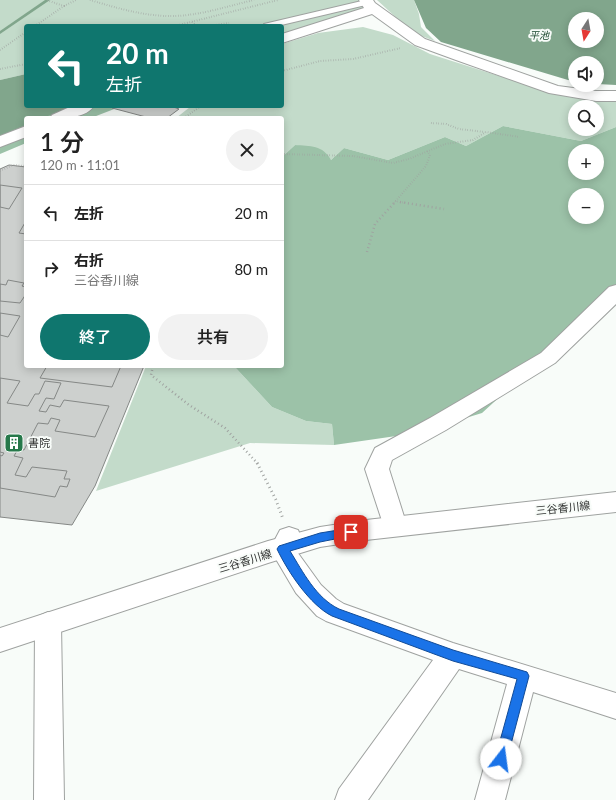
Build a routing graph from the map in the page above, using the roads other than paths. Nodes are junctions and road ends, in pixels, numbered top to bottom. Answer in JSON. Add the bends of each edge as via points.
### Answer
{"nodes":[{"id":1,"x":369,"y":4,"type":"edge"},
{"id":2,"x":276,"y":24,"type":"edge"},
{"id":3,"x":284,"y":39,"type":"edge"},
{"id":4,"x":616,"y":96,"type":"edge"},
{"id":5,"x":81,"y":108,"type":"edge"},
{"id":6,"x":63,"y":116,"type":"edge"},
{"id":7,"x":24,"y":132,"type":"edge"},
{"id":8,"x":0,"y":142,"type":"edge"},
{"id":9,"x":616,"y":292,"type":"edge"},
{"id":10,"x":616,"y":502,"type":"edge"},
{"id":11,"x":396,"y":526,"type":"junction"},
{"id":12,"x":286,"y":543,"type":"junction"},
{"id":13,"x":48,"y":624,"type":"junction"},
{"id":14,"x":0,"y":640,"type":"edge"},
{"id":15,"x":453,"y":656,"type":"junction"},
{"id":16,"x":523,"y":676,"type":"junction"},
{"id":17,"x":616,"y":706,"type":"edge"},
{"id":18,"x":49,"y":800,"type":"edge"},
{"id":19,"x":350,"y":800,"type":"edge"},
{"id":20,"x":490,"y":800,"type":"edge"}],
"edges":[{"from":1,"to":2,"type":"lane"},
{"from":1,"to":3,"type":"street"},
{"from":1,"to":4,"type":"street","via":[[420,42],[554,90],[589,96]]},
{"from":5,"to":6,"type":"street"},
{"from":7,"to":8,"type":"street"},
{"from":9,"to":11,"type":"street","via":[[548,358],[383,454],[376,469]]},
{"from":10,"to":11,"type":"street","name":"三谷香川線"},
{"from":11,"to":12,"type":"street","name":"三谷香川線"},
{"from":12,"to":13,"type":"street","name":"三谷香川線","via":[[268,552]]},
{"from":12,"to":15,"type":"street","via":[[306,585],[326,608]]},
{"from":13,"to":14,"type":"street","name":"三谷香川線"},
{"from":13,"to":18,"type":"street"},
{"from":15,"to":16,"type":"street"},
{"from":15,"to":19,"type":"street"},
{"from":16,"to":17,"type":"street"},
{"from":16,"to":20,"type":"street"}]}
